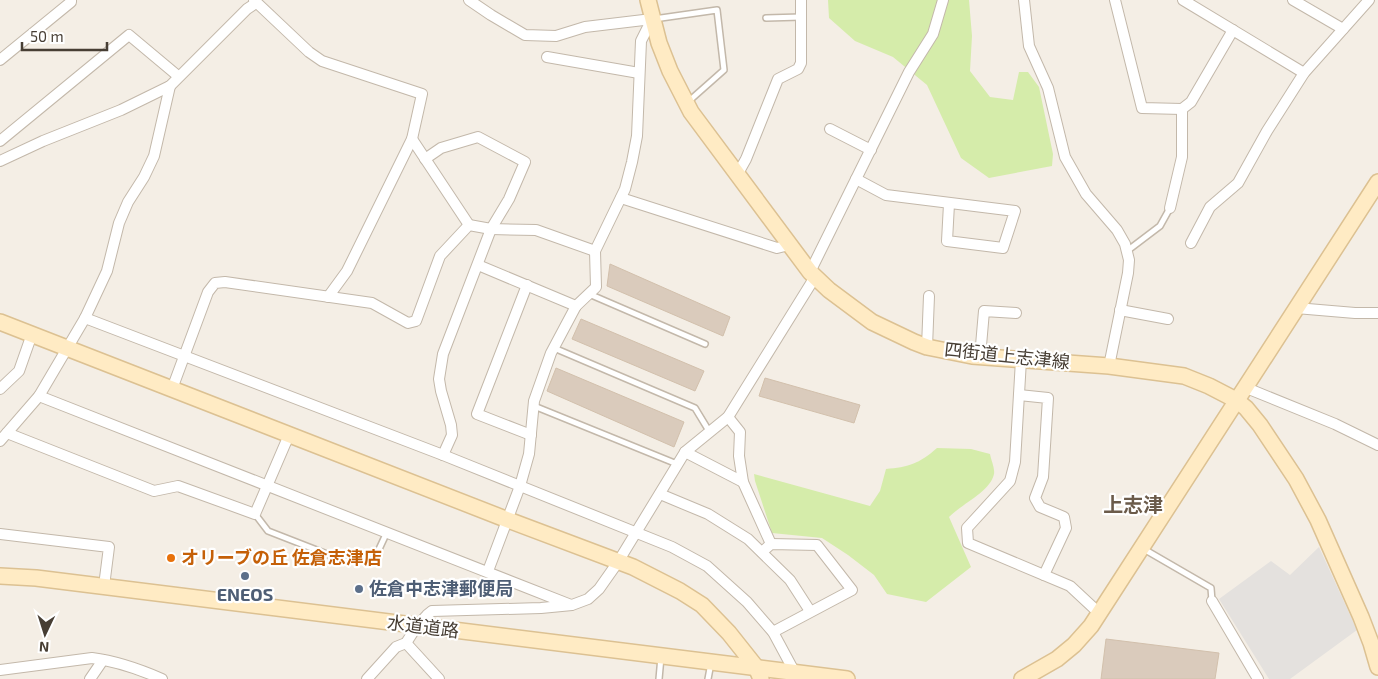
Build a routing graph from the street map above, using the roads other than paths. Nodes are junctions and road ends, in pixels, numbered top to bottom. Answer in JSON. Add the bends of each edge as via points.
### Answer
{"nodes":[{"id":1,"x":71,"y":0,"type":"edge"},
{"id":2,"x":470,"y":0,"type":"edge"},
{"id":3,"x":648,"y":0,"type":"edge"},
{"id":4,"x":801,"y":0,"type":"edge"},
{"id":5,"x":943,"y":0,"type":"edge"},
{"id":6,"x":1024,"y":0,"type":"edge"},
{"id":7,"x":1115,"y":0,"type":"edge"},
{"id":8,"x":1183,"y":0,"type":"edge"},
{"id":9,"x":1293,"y":0,"type":"edge"},
{"id":10,"x":1369,"y":0,"type":"edge"},
{"id":11,"x":255,"y":2,"type":"edge"},
{"id":12,"x":801,"y":17,"type":"junction"},
{"id":13,"x":766,"y":18,"type":"dead end"},
{"id":14,"x":652,"y":19,"type":"junction"},
{"id":15,"x":1233,"y":30,"type":"junction"},
{"id":16,"x":1342,"y":30,"type":"junction"},
{"id":17,"x":547,"y":57,"type":"dead end"},
{"id":18,"x":0,"y":60,"type":"edge"},
{"id":19,"x":1304,"y":73,"type":"junction"},
{"id":20,"x":639,"y":74,"type":"junction"},
{"id":21,"x":178,"y":76,"type":"junction"},
{"id":22,"x":170,"y":86,"type":"junction"},
{"id":23,"x":686,"y":103,"type":"junction"},
{"id":24,"x":1182,"y":109,"type":"junction"},
{"id":25,"x":830,"y":129,"type":"dead end"},
{"id":26,"x":412,"y":139,"type":"junction"},
{"id":27,"x":0,"y":143,"type":"edge"},
{"id":28,"x":871,"y":150,"type":"junction"},
{"id":29,"x":16,"y":155,"type":"junction"},
{"id":30,"x":425,"y":159,"type":"junction"},
{"id":31,"x":0,"y":161,"type":"edge"},
{"id":32,"x":737,"y":175,"type":"junction"},
{"id":33,"x":856,"y":179,"type":"junction"},
{"id":34,"x":1378,"y":182,"type":"edge"},
{"id":35,"x":621,"y":198,"type":"junction"},
{"id":36,"x":949,"y":204,"type":"junction"},
{"id":37,"x":1170,"y":208,"type":"joint"},
{"id":38,"x":469,"y":226,"type":"junction"},
{"id":39,"x":491,"y":229,"type":"junction"},
{"id":40,"x":1191,"y":243,"type":"dead end"},
{"id":41,"x":789,"y":245,"type":"junction"},
{"id":42,"x":595,"y":250,"type":"junction"},
{"id":43,"x":1127,"y":251,"type":"junction"},
{"id":44,"x":478,"y":265,"type":"junction"},
{"id":45,"x":812,"y":275,"type":"junction"},
{"id":46,"x":527,"y":285,"type":"junction"},
{"id":47,"x":588,"y":294,"type":"junction"},
{"id":48,"x":930,"y":296,"type":"dead end"},
{"id":49,"x":328,"y":298,"type":"junction"},
{"id":50,"x":576,"y":306,"type":"junction"},
{"id":51,"x":1296,"y":308,"type":"junction"},
{"id":52,"x":1120,"y":310,"type":"junction"},
{"id":53,"x":1016,"y":313,"type":"dead end"},
{"id":54,"x":1378,"y":313,"type":"edge"},
{"id":55,"x":85,"y":318,"type":"junction"},
{"id":56,"x":1168,"y":319,"type":"dead end"},
{"id":57,"x":0,"y":322,"type":"edge"},
{"id":58,"x":32,"y":334,"type":"junction"},
{"id":59,"x":705,"y":344,"type":"dead end"},
{"id":60,"x":927,"y":346,"type":"junction"},
{"id":61,"x":68,"y":348,"type":"junction"},
{"id":62,"x":554,"y":348,"type":"junction"},
{"id":63,"x":185,"y":355,"type":"junction"},
{"id":64,"x":980,"y":357,"type":"junction"},
{"id":65,"x":1021,"y":360,"type":"junction"},
{"id":66,"x":1108,"y":366,"type":"junction"},
{"id":67,"x":0,"y":389,"type":"edge"},
{"id":68,"x":172,"y":389,"type":"junction"},
{"id":69,"x":1240,"y":393,"type":"junction"},
{"id":70,"x":1019,"y":395,"type":"junction"},
{"id":71,"x":38,"y":396,"type":"junction"},
{"id":72,"x":534,"y":406,"type":"junction"},
{"id":73,"x":728,"y":417,"type":"junction"},
{"id":74,"x":709,"y":431,"type":"junction"},
{"id":75,"x":7,"y":432,"type":"junction"},
{"id":76,"x":289,"y":435,"type":"junction"},
{"id":77,"x":532,"y":435,"type":"junction"},
{"id":78,"x":0,"y":441,"type":"edge"},
{"id":79,"x":1378,"y":445,"type":"edge"},
{"id":80,"x":685,"y":452,"type":"junction"},
{"id":81,"x":444,"y":455,"type":"junction"},
{"id":82,"x":677,"y":464,"type":"junction"},
{"id":83,"x":743,"y":482,"type":"junction"},
{"id":84,"x":267,"y":485,"type":"junction"},
{"id":85,"x":520,"y":486,"type":"junction"},
{"id":86,"x":660,"y":494,"type":"junction"},
{"id":87,"x":254,"y":514,"type":"junction"},
{"id":88,"x":508,"y":520,"type":"junction"},
{"id":89,"x":387,"y":532,"type":"junction"},
{"id":90,"x":636,"y":532,"type":"junction"},
{"id":91,"x":0,"y":534,"type":"edge"},
{"id":92,"x":771,"y":544,"type":"junction"},
{"id":93,"x":1141,"y":547,"type":"junction"},
{"id":94,"x":762,"y":552,"type":"junction"},
{"id":95,"x":618,"y":562,"type":"junction"},
{"id":96,"x":488,"y":571,"type":"junction"},
{"id":97,"x":1044,"y":575,"type":"junction"},
{"id":98,"x":0,"y":576,"type":"edge"},
{"id":99,"x":104,"y":586,"type":"junction"},
{"id":100,"x":1212,"y":600,"type":"joint"},
{"id":101,"x":572,"y":605,"type":"junction"},
{"id":102,"x":810,"y":611,"type":"junction"},
{"id":103,"x":1099,"y":613,"type":"junction"},
{"id":104,"x":417,"y":626,"type":"junction"},
{"id":105,"x":773,"y":632,"type":"junction"},
{"id":106,"x":406,"y":643,"type":"junction"},
{"id":107,"x":662,"y":657,"type":"junction"},
{"id":108,"x":103,"y":660,"type":"junction"},
{"id":109,"x":711,"y":662,"type":"junction"},
{"id":110,"x":1378,"y":667,"type":"edge"},
{"id":111,"x":0,"y":670,"type":"edge"},
{"id":112,"x":794,"y":672,"type":"junction"},
{"id":113,"x":758,"y":673,"type":"edge"},
{"id":114,"x":90,"y":679,"type":"edge"},
{"id":115,"x":162,"y":679,"type":"edge"},
{"id":116,"x":367,"y":679,"type":"edge"},
{"id":117,"x":439,"y":679,"type":"edge"},
{"id":118,"x":659,"y":679,"type":"edge"},
{"id":119,"x":708,"y":679,"type":"edge"},
{"id":120,"x":847,"y":679,"type":"edge"},
{"id":121,"x":1022,"y":679,"type":"edge"},
{"id":122,"x":1258,"y":679,"type":"edge"}],
"edges":[{"from":1,"to":18,"type":"street"},
{"from":2,"to":14,"type":"street","via":[[525,35],[556,36],[585,27]]},
{"from":3,"to":14,"type":"street","name":"四街道上志津線"},
{"from":4,"to":12,"type":"street"},
{"from":5,"to":28,"type":"street","via":[[933,34],[909,72]]},
{"from":6,"to":43,"type":"street","via":[[1029,46],[1048,88],[1065,157],[1086,194],[1117,230]]},
{"from":7,"to":24,"type":"street","via":[[1142,108]]},
{"from":8,"to":15,"type":"street"},
{"from":9,"to":16,"type":"street"},
{"from":10,"to":16,"type":"street"},
{"from":11,"to":21,"type":"street"},
{"from":11,"to":26,"type":"street","via":[[322,62],[422,94]]},
{"from":12,"to":13,"type":"lane"},
{"from":12,"to":32,"type":"street","via":[[798,69],[778,79]]},
{"from":14,"to":20,"type":"street","via":[[641,41]]},
{"from":14,"to":23,"type":"street","name":"四街道上志津線","via":[[659,43]]},
{"from":14,"to":23,"type":"lane","via":[[717,10],[724,70]]},
{"from":15,"to":19,"type":"street"},
{"from":15,"to":24,"type":"street","via":[[1191,102]]},
{"from":16,"to":19,"type":"street"},
{"from":17,"to":20,"type":"street"},
{"from":19,"to":40,"type":"street","via":[[1238,183],[1210,207]]},
{"from":20,"to":35,"type":"street","via":[[636,136]]},
{"from":21,"to":22,"type":"street"},
{"from":21,"to":27,"type":"street","via":[[129,35]]},
{"from":22,"to":29,"type":"street"},
{"from":22,"to":55,"type":"street","via":[[154,156],[119,223],[107,271]]},
{"from":23,"to":32,"type":"street","name":"四街道上志津線"},
{"from":24,"to":37,"type":"street","via":[[1182,157]]},
{"from":25,"to":28,"type":"street"},
{"from":26,"to":30,"type":"street"},
{"from":26,"to":49,"type":"street","via":[[347,271]]},
{"from":27,"to":29,"type":"street"},
{"from":28,"to":33,"type":"street"},
{"from":29,"to":31,"type":"street"},
{"from":30,"to":38,"type":"street"},
{"from":30,"to":39,"type":"street","via":[[441,148],[478,138],[525,162]]},
{"from":32,"to":41,"type":"street","name":"四街道上志津線"},
{"from":33,"to":36,"type":"street","via":[[886,195]]},
{"from":33,"to":45,"type":"street"},
{"from":34,"to":51,"type":"street"},
{"from":35,"to":41,"type":"street","via":[[777,248]]},
{"from":35,"to":42,"type":"street"},
{"from":36,"to":36,"type":"street","via":[[1015,211],[1003,248],[946,241]]},
{"from":37,"to":43,"type":"lane","via":[[1160,226]]},
{"from":38,"to":39,"type":"street"},
{"from":38,"to":49,"type":"street","via":[[440,256],[416,321],[408,323],[372,303]]},
{"from":39,"to":42,"type":"street","via":[[536,230]]},
{"from":39,"to":44,"type":"street"},
{"from":41,"to":45,"type":"street","name":"四街道上志津線"},
{"from":42,"to":47,"type":"street","via":[[596,287]]},
{"from":43,"to":52,"type":"street","via":[[1128,273]]},
{"from":44,"to":46,"type":"street"},
{"from":44,"to":81,"type":"street","via":[[441,360],[439,379],[452,435]]},
{"from":45,"to":60,"type":"street","name":"四街道上志津線","via":[[872,322]]},
{"from":45,"to":73,"type":"street"},
{"from":46,"to":50,"type":"street"},
{"from":46,"to":77,"type":"street","via":[[477,414]]},
{"from":47,"to":50,"type":"street"},
{"from":47,"to":59,"type":"lane"},
{"from":48,"to":60,"type":"street"},
{"from":49,"to":63,"type":"street","via":[[215,283],[208,292]]},
{"from":50,"to":62,"type":"street"},
{"from":51,"to":54,"type":"street"},
{"from":51,"to":69,"type":"street"},
{"from":52,"to":56,"type":"street"},
{"from":52,"to":66,"type":"street"},
{"from":53,"to":64,"type":"street","via":[[984,311]]},
{"from":55,"to":61,"type":"street"},
{"from":55,"to":63,"type":"street"},
{"from":57,"to":58,"type":"street"},
{"from":58,"to":61,"type":"street"},
{"from":58,"to":67,"type":"street","via":[[19,371]]},
{"from":60,"to":64,"type":"street","name":"四街道上志津線"},
{"from":61,"to":68,"type":"street"},
{"from":61,"to":71,"type":"street"},
{"from":62,"to":72,"type":"street"},
{"from":62,"to":74,"type":"lane","via":[[695,408]]},
{"from":63,"to":68,"type":"street"},
{"from":63,"to":81,"type":"street"},
{"from":64,"to":65,"type":"street","name":"四街道上志津線"},
{"from":65,"to":66,"type":"street","name":"四街道上志津線"},
{"from":65,"to":70,"type":"street"},
{"from":66,"to":69,"type":"street","name":"四街道上志津線","via":[[1184,376]]},
{"from":68,"to":76,"type":"street"},
{"from":69,"to":79,"type":"street","via":[[1335,424]]},
{"from":69,"to":93,"type":"street"},
{"from":69,"to":110,"type":"street","name":"四街道上志津線","via":[[1246,408],[1296,479],[1318,520],[1361,617]]},
{"from":70,"to":97,"type":"street","via":[[1048,398],[1043,477],[1035,498],[1040,507],[1064,517],[1066,528]]},
{"from":70,"to":97,"type":"street","via":[[1015,462],[1010,481],[967,528],[968,543]]},
{"from":71,"to":75,"type":"street"},
{"from":71,"to":84,"type":"street"},
{"from":72,"to":77,"type":"street"},
{"from":72,"to":82,"type":"lane"},
{"from":73,"to":74,"type":"street"},
{"from":73,"to":83,"type":"street","via":[[740,432]]},
{"from":74,"to":80,"type":"street"},
{"from":75,"to":78,"type":"street"},
{"from":75,"to":87,"type":"street","via":[[154,491],[178,486]]},
{"from":76,"to":84,"type":"street"},
{"from":76,"to":88,"type":"street"},
{"from":77,"to":85,"type":"street"},
{"from":80,"to":82,"type":"street"},
{"from":80,"to":83,"type":"street"},
{"from":81,"to":85,"type":"street"},
{"from":82,"to":86,"type":"street"},
{"from":83,"to":92,"type":"street"},
{"from":84,"to":87,"type":"street"},
{"from":84,"to":89,"type":"street"},
{"from":85,"to":88,"type":"street"},
{"from":85,"to":90,"type":"street"},
{"from":86,"to":90,"type":"street"},
{"from":86,"to":94,"type":"street","via":[[708,514],[748,539]]},
{"from":87,"to":89,"type":"lane","via":[[268,531],[344,561],[374,560]]},
{"from":88,"to":95,"type":"street"},
{"from":88,"to":96,"type":"street"},
{"from":89,"to":96,"type":"street"},
{"from":90,"to":95,"type":"street"},
{"from":90,"to":105,"type":"street","via":[[707,566],[747,602]]},
{"from":91,"to":99,"type":"street","via":[[109,547]]},
{"from":92,"to":94,"type":"street"},
{"from":92,"to":102,"type":"street","via":[[817,545],[852,590]]},
{"from":93,"to":100,"type":"lane","via":[[1211,588]]},
{"from":93,"to":103,"type":"street"},
{"from":94,"to":102,"type":"street","via":[[790,580]]},
{"from":95,"to":101,"type":"street","via":[[599,589],[588,599]]},
{"from":95,"to":113,"type":"street","via":[[658,579],[702,605],[729,633]]},
{"from":96,"to":101,"type":"street"},
{"from":97,"to":103,"type":"street","via":[[1070,586]]},
{"from":98,"to":99,"type":"street","name":"水道道路"},
{"from":99,"to":104,"type":"street","name":"水道道路"},
{"from":100,"to":122,"type":"street"},
{"from":101,"to":104,"type":"street","via":[[432,612]]},
{"from":102,"to":105,"type":"street"},
{"from":103,"to":121,"type":"street","via":[[1074,645],[1045,667]]},
{"from":104,"to":106,"type":"street"},
{"from":104,"to":107,"type":"street","name":"水道道路"},
{"from":105,"to":112,"type":"street"},
{"from":106,"to":116,"type":"street","via":[[396,647]]},
{"from":106,"to":117,"type":"street"},
{"from":107,"to":109,"type":"street","name":"水道道路"},
{"from":107,"to":118,"type":"lane"},
{"from":108,"to":111,"type":"street","via":[[92,658]]},
{"from":108,"to":114,"type":"street"},
{"from":108,"to":115,"type":"street"},
{"from":109,"to":113,"type":"street","name":"水道道路"},
{"from":109,"to":119,"type":"lane"},
{"from":112,"to":113,"type":"street","name":"水道道路"},
{"from":112,"to":120,"type":"street","name":"水道道路"}]}
